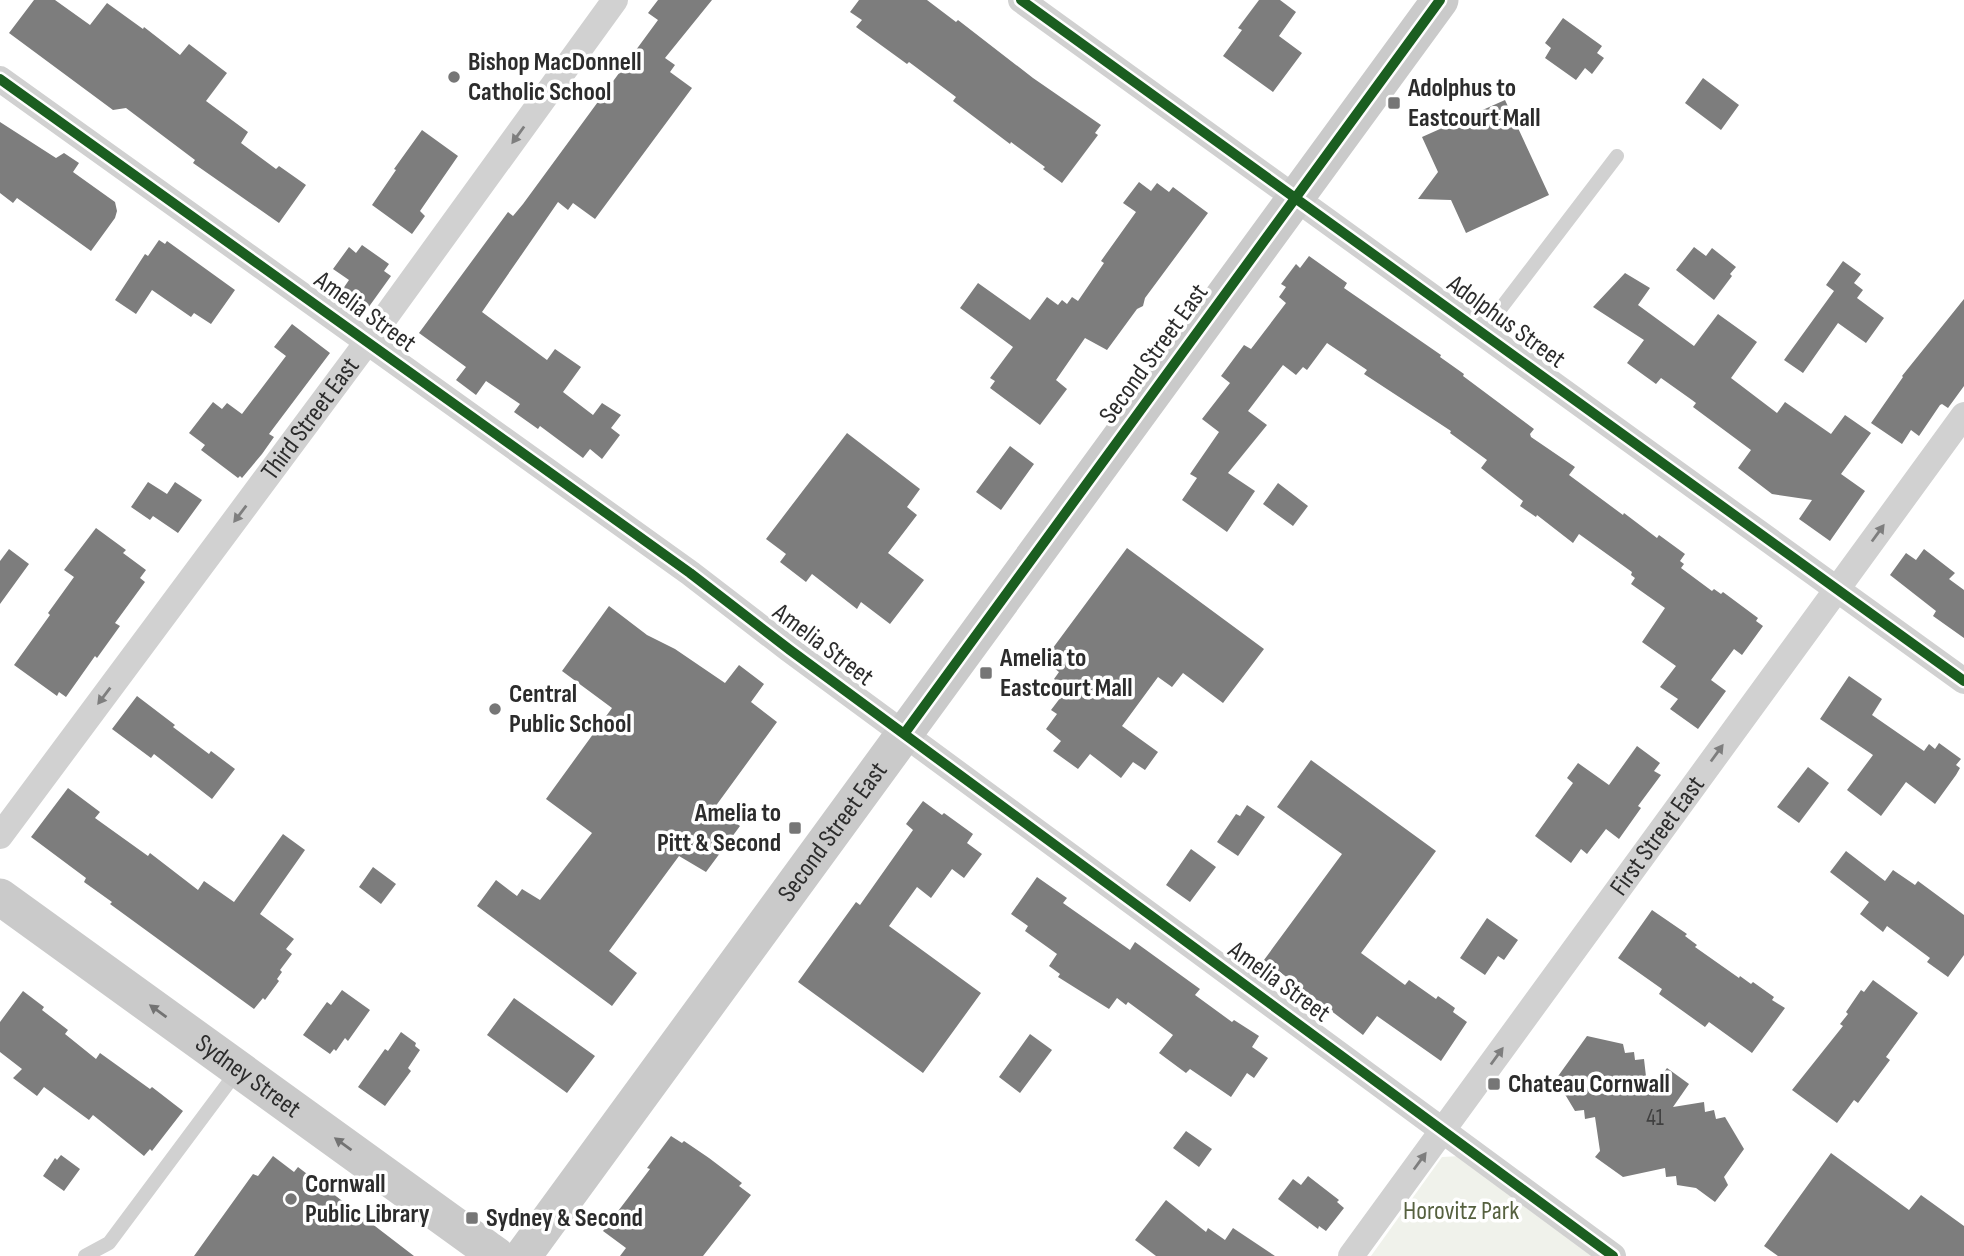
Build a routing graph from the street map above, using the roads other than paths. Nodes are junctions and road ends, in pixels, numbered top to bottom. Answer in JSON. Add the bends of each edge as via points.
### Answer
{"nodes":[{"id":1,"x":615,"y":0,"type":"edge"},
{"id":2,"x":1021,"y":0,"type":"edge"},
{"id":3,"x":1440,"y":0,"type":"edge"},
{"id":4,"x":0,"y":79,"type":"edge"},
{"id":5,"x":1617,"y":156,"type":"dead end"},
{"id":6,"x":1296,"y":198,"type":"junction"},
{"id":7,"x":1482,"y":332,"type":"junction"},
{"id":8,"x":368,"y":341,"type":"junction"},
{"id":9,"x":1964,"y":415,"type":"edge"},
{"id":10,"x":1838,"y":589,"type":"junction"},
{"id":11,"x":1964,"y":681,"type":"edge"},
{"id":12,"x":904,"y":734,"type":"junction"},
{"id":13,"x":0,"y":836,"type":"edge"},
{"id":14,"x":0,"y":897,"type":"edge"},
{"id":15,"x":239,"y":1069,"type":"junction"},
{"id":16,"x":1442,"y":1131,"type":"junction"},
{"id":17,"x":85,"y":1256,"type":"edge"},
{"id":18,"x":497,"y":1256,"type":"edge"},
{"id":19,"x":523,"y":1256,"type":"edge"},
{"id":20,"x":1351,"y":1256,"type":"edge"},
{"id":21,"x":1613,"y":1256,"type":"edge"}],
"edges":[{"from":1,"to":8,"type":"street","name":"Third Street East","one_way":true},
{"from":2,"to":6,"type":"street","name":"Adolphus Street"},
{"from":3,"to":6,"type":"main road","name":"Second Street East"},
{"from":4,"to":8,"type":"street","name":"Amelia Street"},
{"from":5,"to":7,"type":"lane"},
{"from":6,"to":7,"type":"street","name":"Adolphus Street"},
{"from":6,"to":12,"type":"main road","name":"Second Street East"},
{"from":7,"to":10,"type":"street","name":"Adolphus Street"},
{"from":8,"to":12,"type":"street","name":"Amelia Street"},
{"from":8,"to":13,"type":"street","name":"Third Street East","one_way":true},
{"from":10,"to":9,"type":"street","name":"First Street East","one_way":true},
{"from":10,"to":11,"type":"street","name":"Adolphus Street"},
{"from":16,"to":10,"type":"street","name":"First Street East","one_way":true},
{"from":12,"to":16,"type":"street","name":"Amelia Street"},
{"from":12,"to":19,"type":"main road","name":"Second Street East"},
{"from":15,"to":14,"type":"main road","name":"Sydney Street","one_way":true},
{"from":15,"to":17,"type":"lane","via":[[109,1243]]},
{"from":18,"to":15,"type":"main road","name":"Sydney Street","one_way":true},
{"from":20,"to":16,"type":"street","name":"First Street East","one_way":true},
{"from":16,"to":21,"type":"street","name":"Amelia Street"}]}
